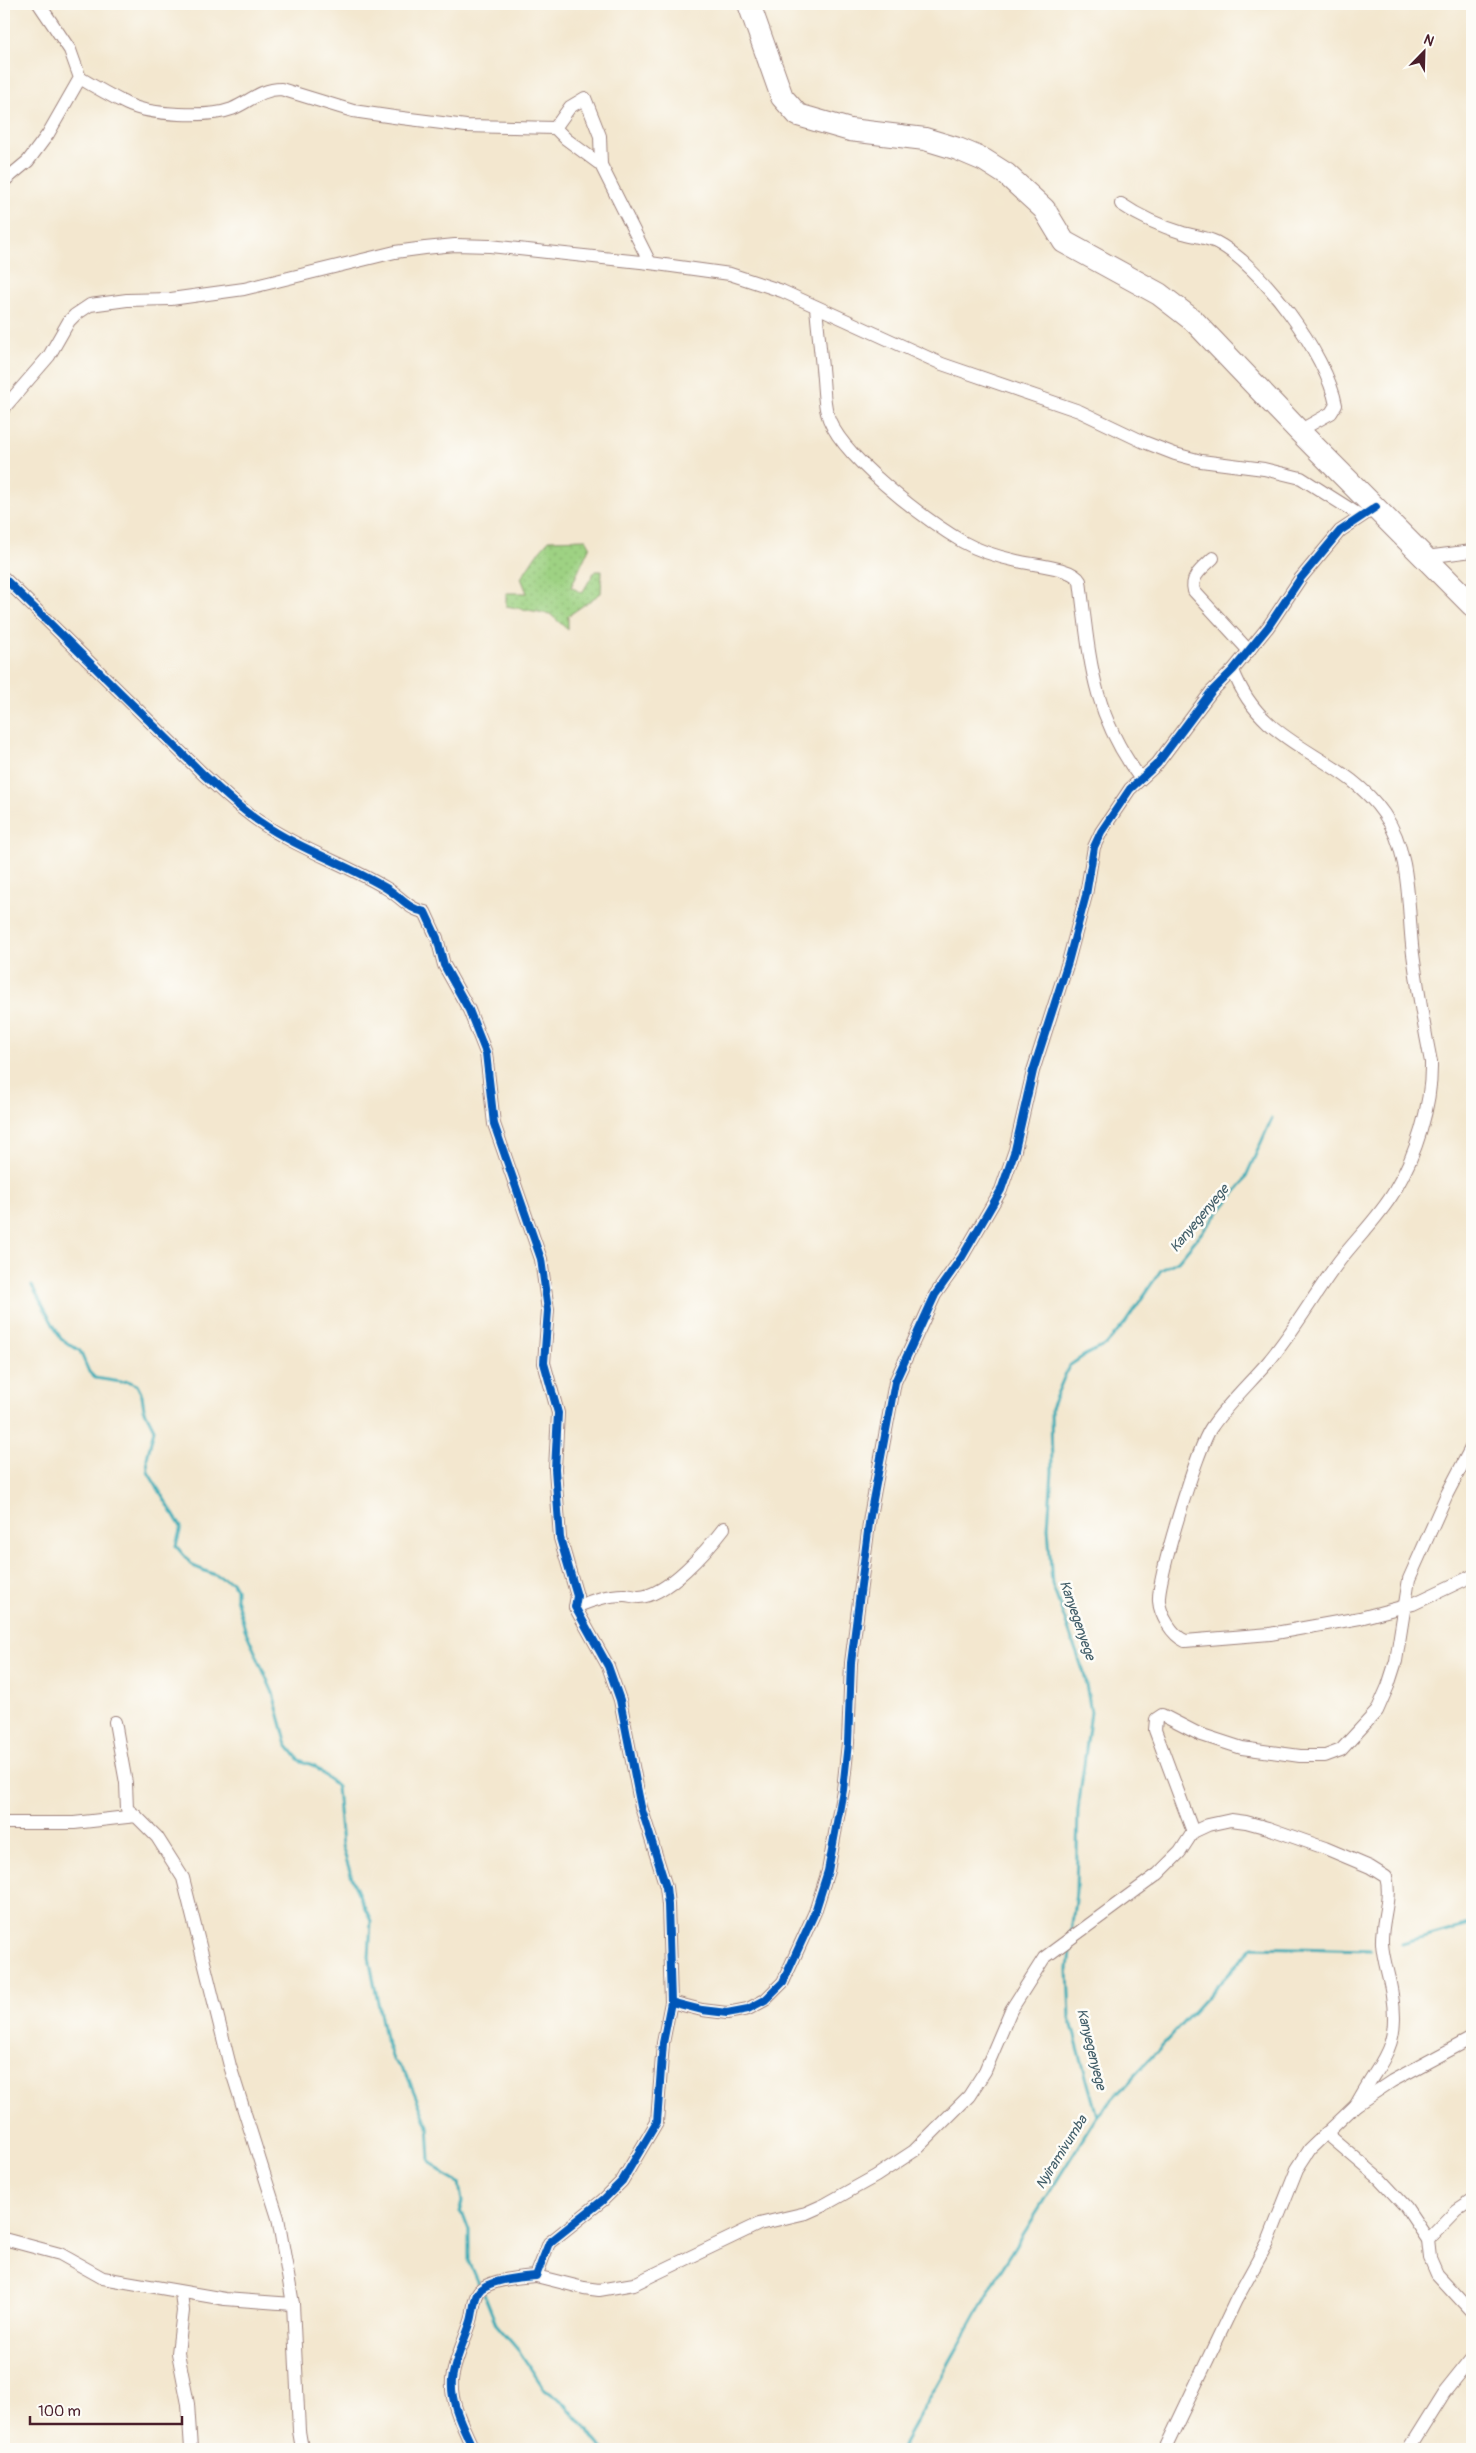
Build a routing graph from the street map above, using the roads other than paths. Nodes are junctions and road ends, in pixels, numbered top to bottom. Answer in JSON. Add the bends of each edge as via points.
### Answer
{"nodes":[{"id":1,"x":39,"y":4,"type":"edge"},
{"id":2,"x":749,"y":4,"type":"edge"},
{"id":3,"x":80,"y":78,"type":"junction"},
{"id":4,"x":555,"y":128,"type":"junction"},
{"id":5,"x":601,"y":165,"type":"junction"},
{"id":6,"x":4,"y":181,"type":"edge"},
{"id":7,"x":1121,"y":204,"type":"dead end"},
{"id":8,"x":650,"y":263,"type":"junction"},
{"id":9,"x":816,"y":307,"type":"junction"},
{"id":10,"x":4,"y":408,"type":"edge"},
{"id":11,"x":1298,"y":431,"type":"junction"},
{"id":12,"x":1368,"y":512,"type":"junction"},
{"id":13,"x":1472,"y":552,"type":"edge"},
{"id":14,"x":1426,"y":557,"type":"junction"},
{"id":15,"x":1213,"y":558,"type":"dead end"},
{"id":16,"x":4,"y":578,"type":"edge"},
{"id":17,"x":1472,"y":605,"type":"edge"},
{"id":18,"x":1249,"y":651,"type":"junction"},
{"id":19,"x":1233,"y":670,"type":"junction"},
{"id":20,"x":1140,"y":778,"type":"junction"},
{"id":21,"x":1472,"y":1446,"type":"edge"},
{"id":22,"x":724,"y":1528,"type":"dead end"},
{"id":23,"x":1472,"y":1576,"type":"edge"},
{"id":24,"x":575,"y":1607,"type":"junction"},
{"id":25,"x":1404,"y":1607,"type":"junction"},
{"id":26,"x":115,"y":1722,"type":"dead end"},
{"id":27,"x":136,"y":1816,"type":"junction"},
{"id":28,"x":4,"y":1823,"type":"edge"},
{"id":29,"x":1193,"y":1832,"type":"junction"},
{"id":30,"x":671,"y":2002,"type":"junction"},
{"id":31,"x":1472,"y":2038,"type":"edge"},
{"id":32,"x":1356,"y":2105,"type":"junction"},
{"id":33,"x":1326,"y":2133,"type":"junction"},
{"id":34,"x":1472,"y":2200,"type":"edge"},
{"id":35,"x":4,"y":2240,"type":"edge"},
{"id":36,"x":1428,"y":2240,"type":"junction"},
{"id":37,"x":536,"y":2276,"type":"junction"},
{"id":38,"x":181,"y":2292,"type":"junction"},
{"id":39,"x":293,"y":2304,"type":"junction"},
{"id":40,"x":1472,"y":2312,"type":"edge"},
{"id":41,"x":1472,"y":2358,"type":"edge"},
{"id":42,"x":191,"y":2449,"type":"edge"},
{"id":43,"x":302,"y":2449,"type":"edge"},
{"id":44,"x":473,"y":2449,"type":"edge"},
{"id":45,"x":1165,"y":2449,"type":"edge"},
{"id":46,"x":1410,"y":2449,"type":"edge"}],
"edges":[{"from":1,"to":3,"type":"street","via":[[70,50]]},
{"from":2,"to":11,"type":"highway","via":[[782,97],[798,115],[850,130],[925,139],[984,160],[1006,174],[1044,209],[1064,242],[1160,294],[1194,321]]},
{"from":3,"to":4,"type":"street","via":[[136,107],[195,116],[232,108],[270,89],[281,89],[353,111],[394,117],[492,128]]},
{"from":3,"to":6,"type":"street","via":[[48,134],[28,161]]},
{"from":4,"to":5,"type":"street"},
{"from":4,"to":5,"type":"street","via":[[570,107],[585,98],[600,136]]},
{"from":5,"to":8,"type":"street"},
{"from":7,"to":11,"type":"street","via":[[1144,218],[1215,242],[1234,253],[1289,313],[1317,355],[1336,405],[1331,412]]},
{"from":8,"to":9,"type":"street","via":[[730,274],[782,291]]},
{"from":8,"to":10,"type":"street","via":[[455,245],[395,252],[244,289],[171,300],[96,304],[75,315],[49,356]]},
{"from":9,"to":12,"type":"street","via":[[942,364],[1079,411],[1175,454],[1301,478]]},
{"from":9,"to":20,"type":"street","via":[[827,413],[843,443],[861,463],[913,507],[964,542],[993,554],[1078,576],[1090,665],[1099,700],[1115,742]]},
{"from":11,"to":12,"type":"highway"},
{"from":12,"to":14,"type":"highway"},
{"from":12,"to":18,"type":"street","via":[[1340,531]]},
{"from":13,"to":14,"type":"street"},
{"from":14,"to":17,"type":"highway"},
{"from":15,"to":18,"type":"street","via":[[1195,577],[1194,591]]},
{"from":16,"to":24,"type":"street","via":[[204,776],[239,806],[288,839],[389,889],[416,911],[425,912],[437,938],[444,965],[472,1017],[486,1053],[494,1124],[541,1259],[548,1310],[544,1363],[558,1413],[557,1512],[560,1538],[577,1596]]},
{"from":18,"to":19,"type":"street"},
{"from":19,"to":20,"type":"street","via":[[1211,692],[1157,764]]},
{"from":19,"to":25,"type":"street","via":[[1247,700],[1260,717],[1289,741],[1334,766],[1374,801],[1391,824],[1398,840],[1409,899],[1413,954],[1432,1078],[1422,1126],[1388,1203],[1339,1262],[1278,1348],[1206,1436],[1161,1578],[1160,1608],[1176,1634],[1185,1641],[1194,1642],[1270,1634]]},
{"from":20,"to":30,"type":"street","via":[[1094,847],[1086,895],[1068,962],[1001,1190],[935,1296],[895,1382],[870,1516],[851,1663],[843,1790],[828,1871],[815,1912],[782,1982],[765,2000],[748,2009],[727,2013]]},
{"from":21,"to":25,"type":"street","via":[[1421,1548],[1409,1579]]},
{"from":22,"to":24,"type":"street","via":[[704,1555],[660,1591],[640,1597],[600,1598]]},
{"from":23,"to":25,"type":"street"},
{"from":24,"to":30,"type":"street","via":[[608,1666],[620,1700],[641,1807],[666,1887]]},
{"from":25,"to":29,"type":"street","via":[[1396,1661],[1377,1711],[1341,1750],[1324,1756],[1300,1756],[1242,1748],[1198,1734],[1162,1715],[1156,1719],[1155,1730]]},
{"from":26,"to":27,"type":"street","via":[[126,1783],[127,1809]]},
{"from":27,"to":28,"type":"street","via":[[74,1823]]},
{"from":27,"to":39,"type":"street","via":[[157,1837],[186,1887],[230,2066],[278,2218]]},
{"from":29,"to":32,"type":"street","via":[[1220,1821],[1246,1822],[1325,1848],[1370,1867],[1386,1878],[1388,1890],[1382,1943],[1393,1997],[1394,2032],[1383,2061]]},
{"from":29,"to":37,"type":"street","via":[[1180,1852],[1158,1874],[1044,1958],[1010,2010],[969,2096],[914,2151],[824,2205],[806,2213],[759,2224],[634,2284],[599,2290]]},
{"from":30,"to":37,"type":"street","via":[[663,2044],[657,2122],[622,2181],[549,2243]]},
{"from":31,"to":32,"type":"street","via":[[1392,2081]]},
{"from":32,"to":33,"type":"street"},
{"from":33,"to":36,"type":"street","via":[[1379,2178],[1418,2221]]},
{"from":33,"to":45,"type":"street","via":[[1297,2169],[1268,2242],[1236,2300]]},
{"from":34,"to":36,"type":"street","via":[[1457,2210]]},
{"from":35,"to":38,"type":"street","via":[[60,2254],[103,2278]]},
{"from":36,"to":40,"type":"street","via":[[1430,2258],[1437,2274]]},
{"from":37,"to":44,"type":"street","via":[[496,2281],[476,2296],[452,2387],[454,2404]]},
{"from":38,"to":39,"type":"street","via":[[225,2300]]},
{"from":38,"to":42,"type":"street","via":[[184,2311],[178,2353],[188,2404]]},
{"from":39,"to":43,"type":"street"},
{"from":41,"to":46,"type":"street","via":[[1444,2393]]}]}
